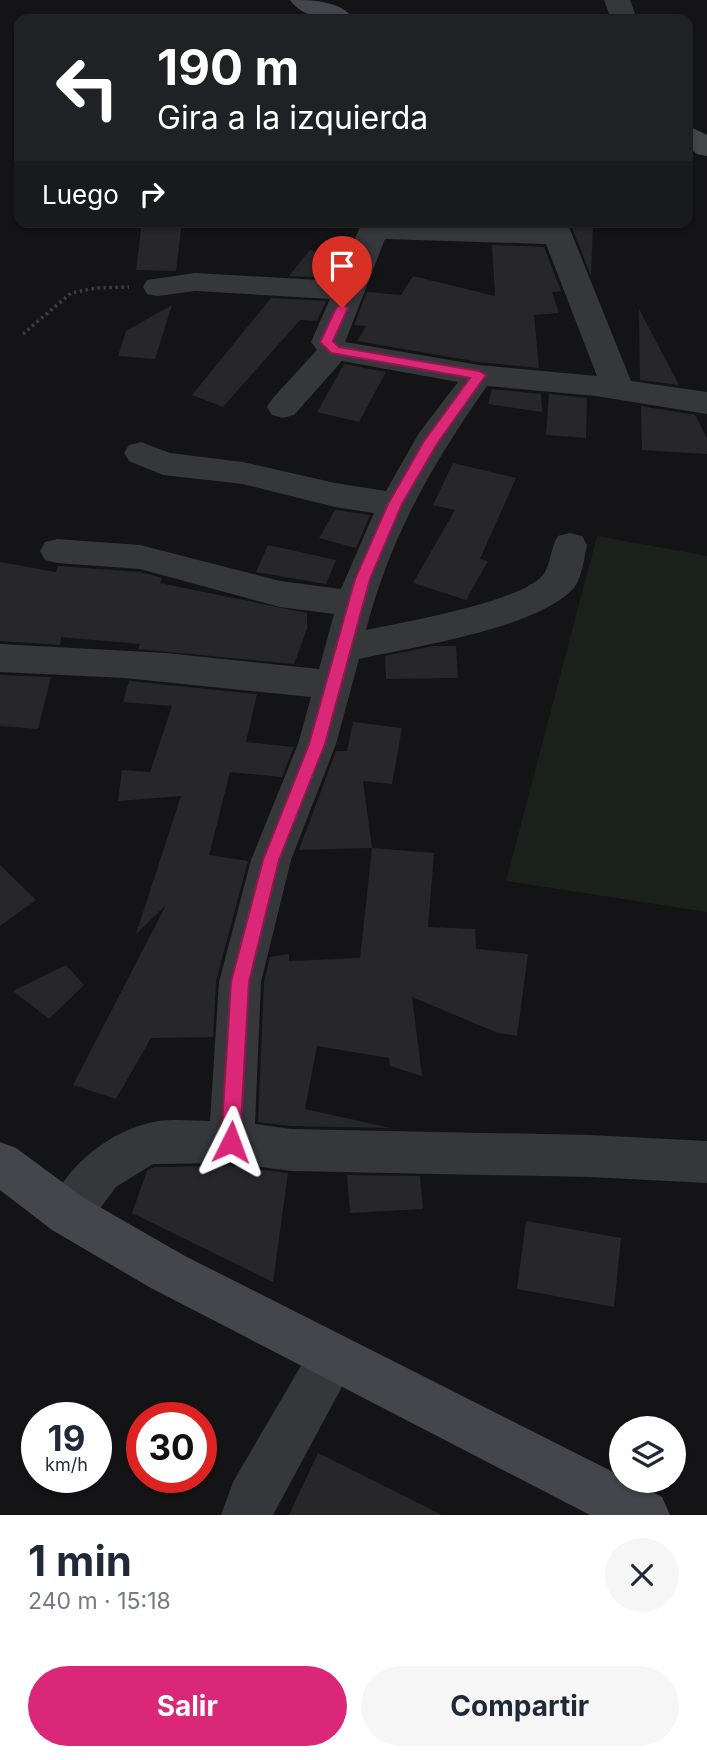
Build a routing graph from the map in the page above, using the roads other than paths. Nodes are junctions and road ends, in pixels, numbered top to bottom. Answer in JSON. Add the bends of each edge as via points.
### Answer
{"nodes":[{"id":1,"x":303,"y":0,"type":"edge"},
{"id":2,"x":331,"y":14,"type":"edge"},
{"id":3,"x":376,"y":228,"type":"edge"},
{"id":4,"x":496,"y":228,"type":"edge"},
{"id":5,"x":555,"y":229,"type":"edge"},
{"id":6,"x":158,"y":287,"type":"road end"},
{"id":7,"x":350,"y":291,"type":"junction"},
{"id":8,"x":335,"y":350,"type":"junction"},
{"id":9,"x":479,"y":375,"type":"junction"},
{"id":10,"x":618,"y":389,"type":"junction"},
{"id":11,"x":707,"y":403,"type":"edge"},
{"id":12,"x":283,"y":407,"type":"dead end"},
{"id":13,"x":141,"y":453,"type":"dead end"},
{"id":14,"x":395,"y":504,"type":"junction"},
{"id":15,"x":570,"y":545,"type":"dead end"},
{"id":16,"x":57,"y":551,"type":"dead end"},
{"id":17,"x":355,"y":604,"type":"junction"},
{"id":18,"x":342,"y":649,"type":"junction"},
{"id":19,"x":0,"y":658,"type":"edge"},
{"id":20,"x":332,"y":685,"type":"junction"},
{"id":21,"x":231,"y":1142,"type":"junction"},
{"id":22,"x":707,"y":1162,"type":"edge"},
{"id":23,"x":0,"y":1163,"type":"edge"},
{"id":24,"x":68,"y":1214,"type":"junction"},
{"id":25,"x":333,"y":1357,"type":"junction"},
{"id":26,"x":247,"y":1515,"type":"edge"},
{"id":27,"x":645,"y":1515,"type":"edge"}],
"edges":[{"from":1,"to":2,"type":"main road"},
{"from":3,"to":7,"type":"street"},
{"from":4,"to":5,"type":"street"},
{"from":5,"to":10,"type":"street"},
{"from":6,"to":7,"type":"street","via":[[195,282]]},
{"from":7,"to":8,"type":"street","via":[[327,342]]},
{"from":8,"to":9,"type":"street"},
{"from":8,"to":12,"type":"street"},
{"from":9,"to":10,"type":"street"},
{"from":9,"to":14,"type":"street","via":[[431,441]]},
{"from":10,"to":11,"type":"street"},
{"from":13,"to":14,"type":"street","via":[[163,464],[243,472],[335,495]]},
{"from":14,"to":17,"type":"street"},
{"from":15,"to":18,"type":"street","via":[[560,581],[525,603],[478,619]]},
{"from":16,"to":17,"type":"street","via":[[140,557],[280,594]]},
{"from":17,"to":18,"type":"street"},
{"from":18,"to":20,"type":"street"},
{"from":19,"to":20,"type":"street","via":[[223,671]]},
{"from":20,"to":21,"type":"street","via":[[317,744],[271,860],[240,982]]},
{"from":21,"to":22,"type":"street","via":[[291,1150]]},
{"from":21,"to":24,"type":"street","via":[[151,1143],[124,1154],[100,1172]]},
{"from":23,"to":24,"type":"main road"},
{"from":24,"to":25,"type":"main road","via":[[168,1272]]},
{"from":25,"to":26,"type":"street","via":[[251,1500]]},
{"from":25,"to":27,"type":"main road"}]}
